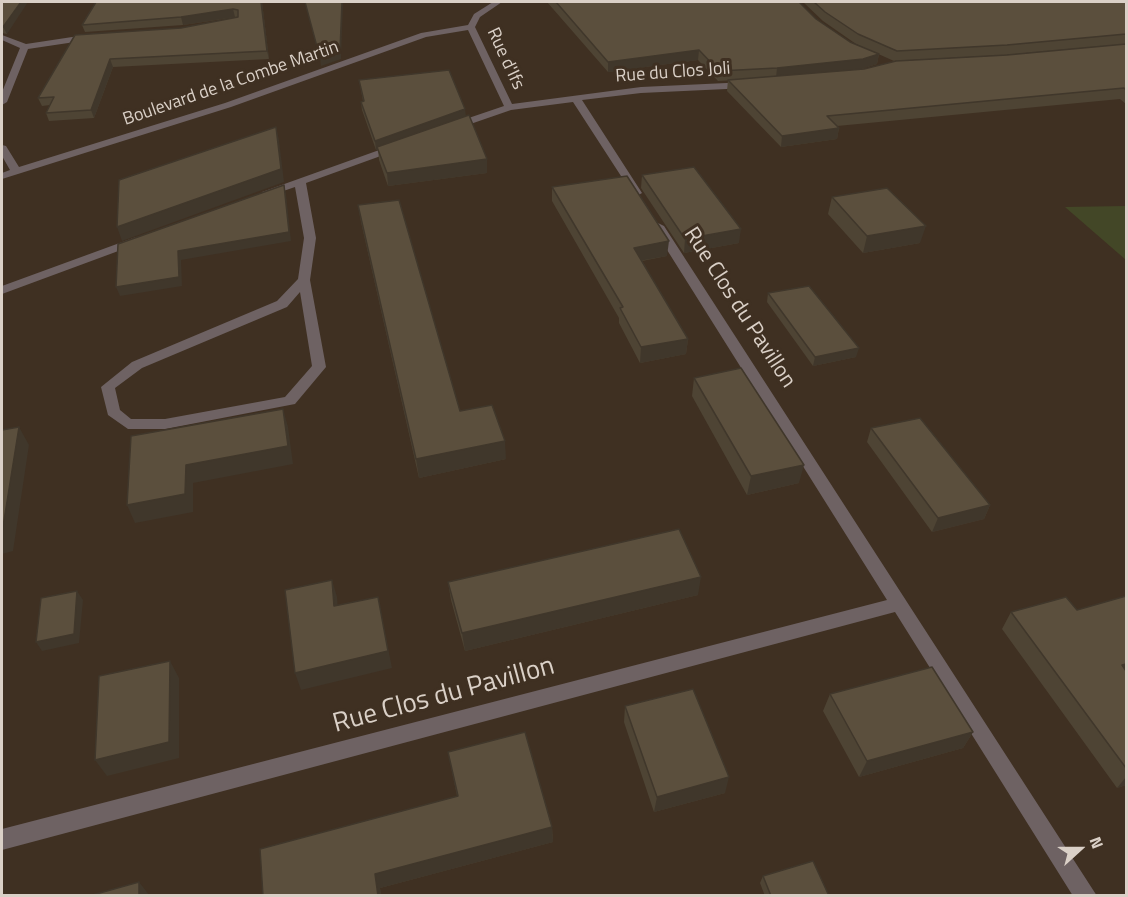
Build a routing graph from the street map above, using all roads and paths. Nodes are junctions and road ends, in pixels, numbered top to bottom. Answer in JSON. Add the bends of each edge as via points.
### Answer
{"nodes":[{"id":1,"x":498,"y":2,"type":"edge"},
{"id":2,"x":471,"y":27,"type":"junction"},
{"id":3,"x":100,"y":36,"type":"edge"},
{"id":4,"x":2,"y":37,"type":"edge"},
{"id":5,"x":25,"y":47,"type":"junction"},
{"id":6,"x":754,"y":84,"type":"edge"},
{"id":7,"x":576,"y":98,"type":"junction"},
{"id":8,"x":2,"y":102,"type":"edge"},
{"id":9,"x":509,"y":107,"type":"junction"},
{"id":10,"x":443,"y":130,"type":"edge"},
{"id":11,"x":410,"y":142,"type":"edge"},
{"id":12,"x":2,"y":148,"type":"edge"},
{"id":13,"x":16,"y":171,"type":"junction"},
{"id":14,"x":2,"y":176,"type":"edge"},
{"id":15,"x":300,"y":182,"type":"junction"},
{"id":16,"x":255,"y":198,"type":"edge"},
{"id":17,"x":145,"y":238,"type":"edge"},
{"id":18,"x":304,"y":280,"type":"junction"},
{"id":19,"x":2,"y":290,"type":"edge"},
{"id":20,"x":900,"y":604,"type":"junction"},
{"id":21,"x":2,"y":840,"type":"edge"},
{"id":22,"x":1086,"y":896,"type":"edge"}],
"edges":[{"from":1,"to":2,"type":"street","name":"Rue d'Ifs","via":[[477,16]]},
{"from":2,"to":9,"type":"street","name":"Rue d'Ifs"},
{"from":2,"to":13,"type":"street","name":"Boulevard de la Combe Martin","via":[[424,35],[228,105]]},
{"from":3,"to":5,"type":"street"},
{"from":4,"to":5,"type":"street"},
{"from":5,"to":8,"type":"street"},
{"from":6,"to":7,"type":"street","name":"Rue du Clos Joli"},
{"from":7,"to":9,"type":"street","name":"Rue du Clos Joli"},
{"from":7,"to":20,"type":"street","name":"Rue Clos du Pavillon"},
{"from":9,"to":10,"type":"street"},
{"from":11,"to":15,"type":"street"},
{"from":12,"to":13,"type":"street"},
{"from":13,"to":14,"type":"street","name":"Boulevard de la Combe Martin"},
{"from":15,"to":16,"type":"street"},
{"from":15,"to":18,"type":"street","via":[[310,238]]},
{"from":17,"to":19,"type":"street"},
{"from":18,"to":18,"type":"street","via":[[319,367],[290,401],[165,424],[128,424],[113,412],[108,387],[136,364],[282,304]]},
{"from":20,"to":21,"type":"street","name":"Rue Clos du Pavillon"},
{"from":20,"to":22,"type":"street","name":"Rue Clos du Pavillon"}]}
